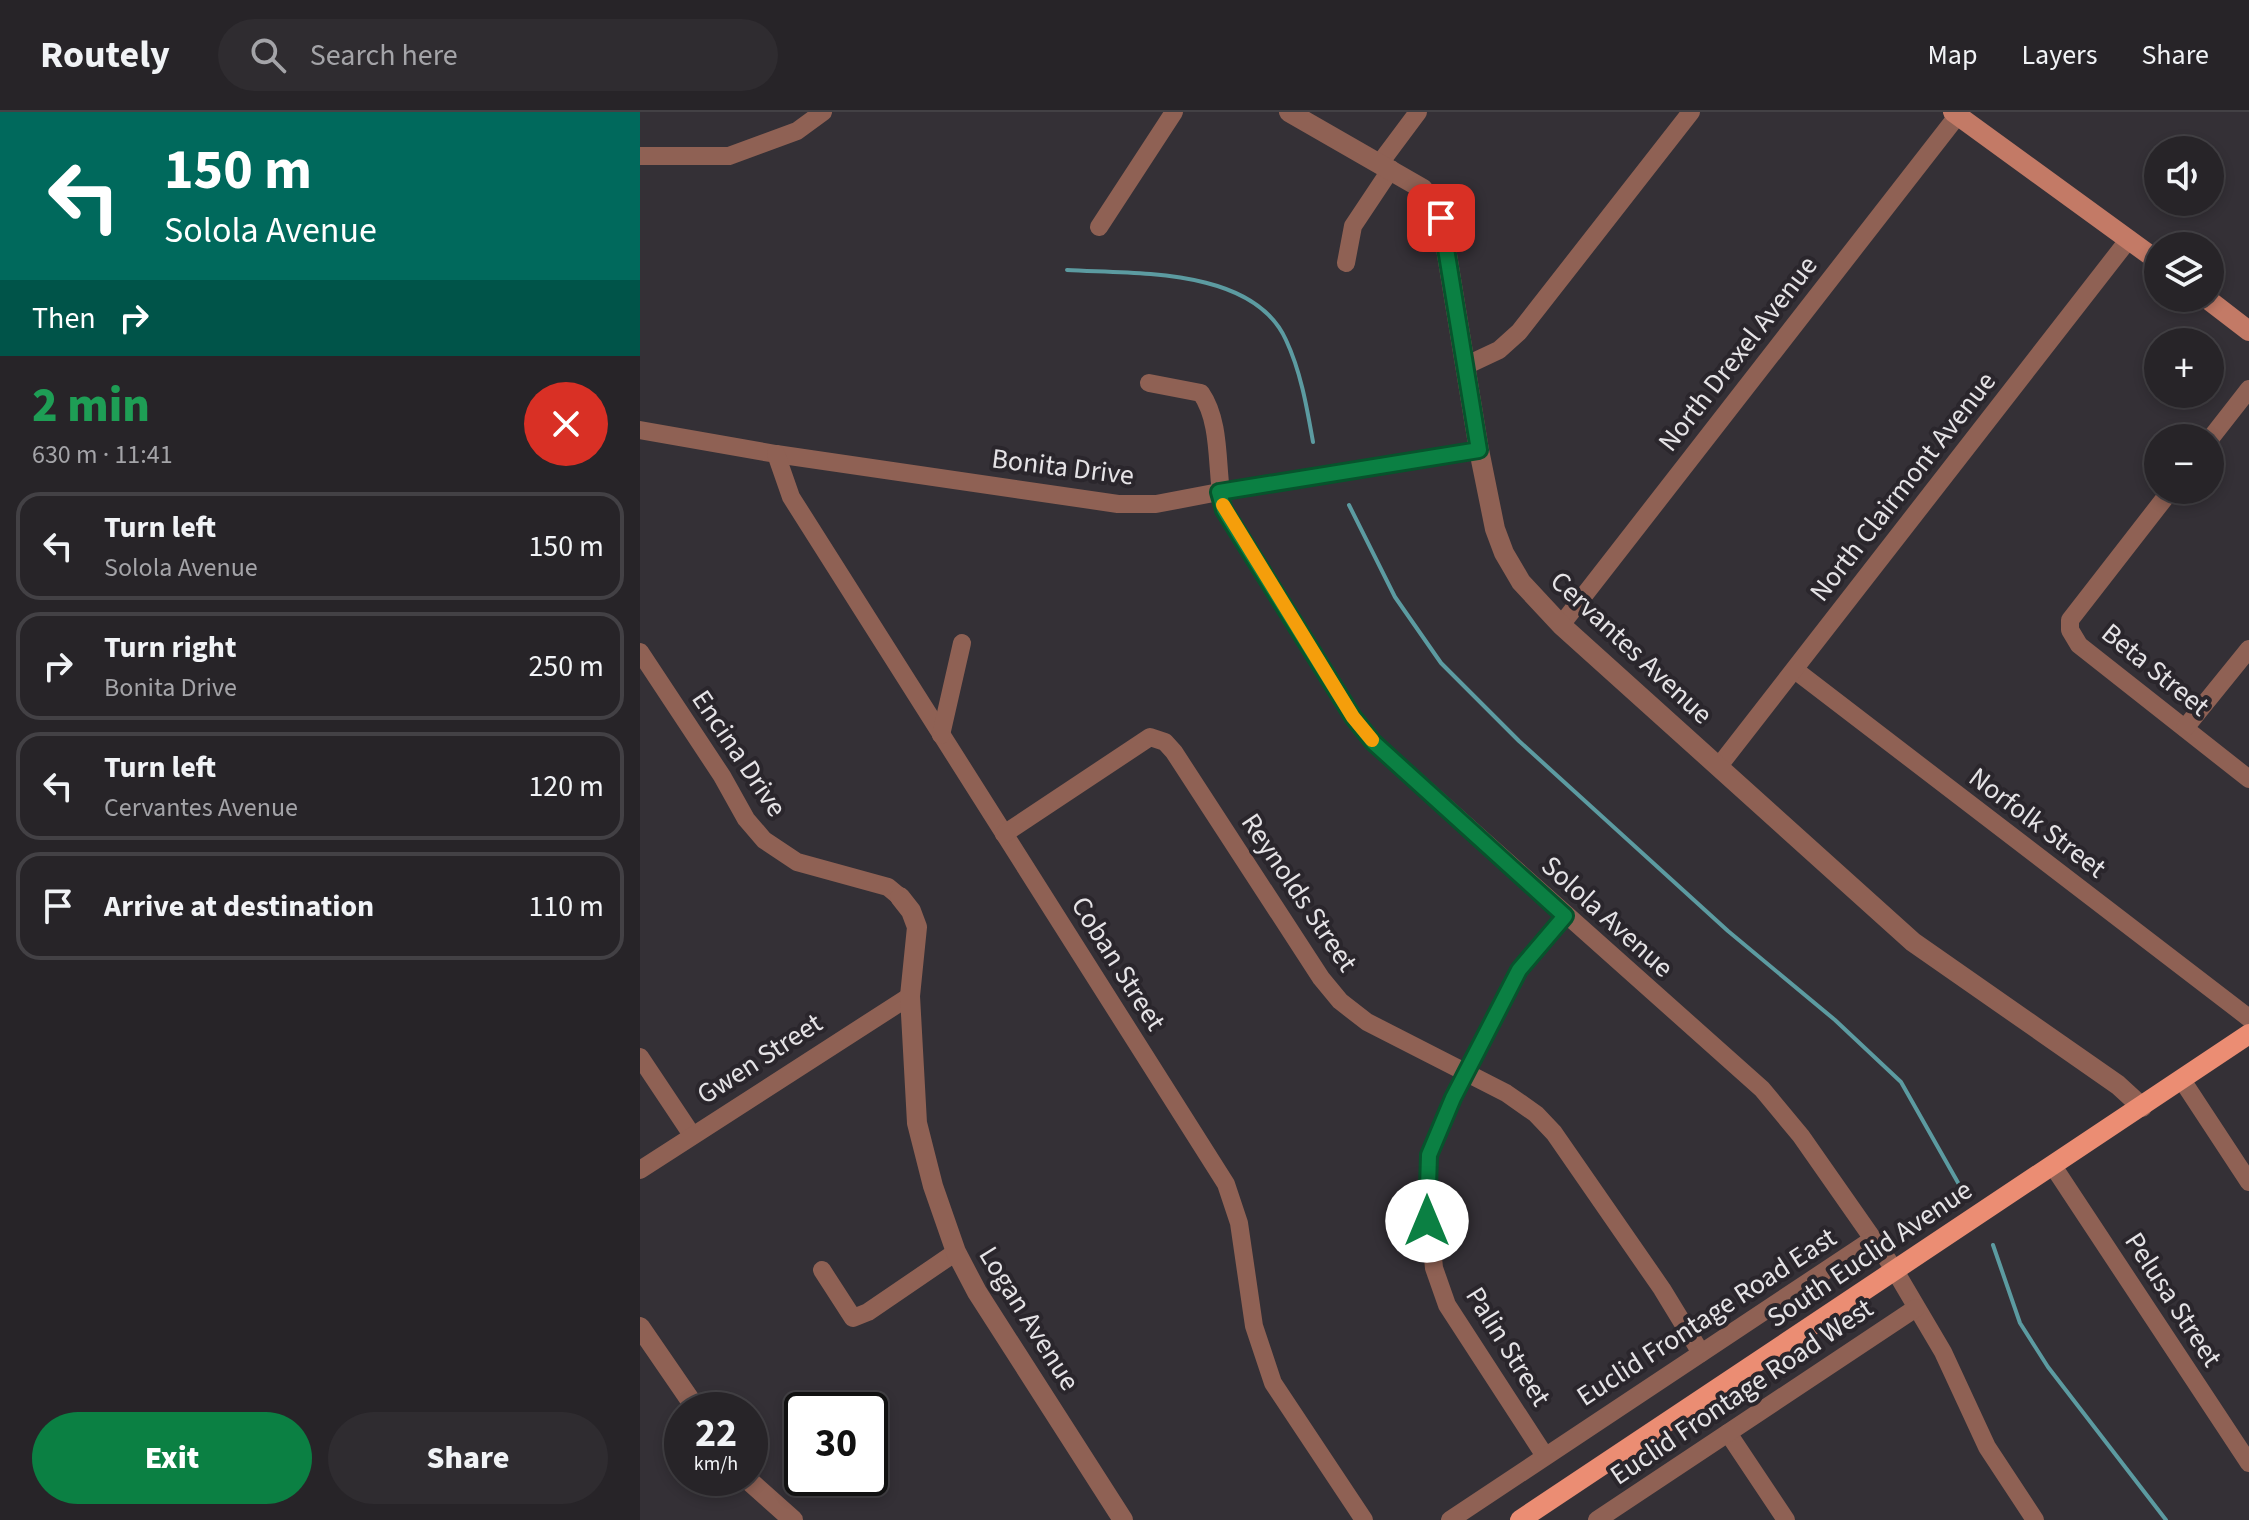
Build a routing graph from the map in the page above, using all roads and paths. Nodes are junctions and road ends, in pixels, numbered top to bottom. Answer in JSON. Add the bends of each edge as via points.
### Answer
{"nodes":[{"id":1,"x":823,"y":112,"type":"edge"},
{"id":2,"x":1174,"y":112,"type":"edge"},
{"id":3,"x":1289,"y":112,"type":"edge"},
{"id":4,"x":1418,"y":112,"type":"edge"},
{"id":5,"x":1691,"y":112,"type":"edge"},
{"id":6,"x":1955,"y":114,"type":"edge"},
{"id":7,"x":640,"y":156,"type":"edge"},
{"id":8,"x":1386,"y":166,"type":"junction"},
{"id":9,"x":1099,"y":227,"type":"dead end"},
{"id":10,"x":2129,"y":239,"type":"junction"},
{"id":11,"x":2144,"y":250,"type":"edge"},
{"id":12,"x":1346,"y":263,"type":"dead end"},
{"id":13,"x":2224,"y":312,"type":"edge"},
{"id":14,"x":2249,"y":331,"type":"edge"},
{"id":15,"x":1465,"y":366,"type":"junction"},
{"id":16,"x":1149,"y":383,"type":"dead end"},
{"id":17,"x":2249,"y":389,"type":"edge"},
{"id":18,"x":2222,"y":424,"type":"edge"},
{"id":19,"x":640,"y":430,"type":"edge"},
{"id":20,"x":1479,"y":450,"type":"junction"},
{"id":21,"x":776,"y":454,"type":"junction"},
{"id":22,"x":1219,"y":492,"type":"junction"},
{"id":23,"x":2160,"y":504,"type":"edge"},
{"id":24,"x":1561,"y":625,"type":"junction"},
{"id":25,"x":962,"y":643,"type":"dead end"},
{"id":26,"x":2249,"y":649,"type":"edge"},
{"id":27,"x":640,"y":652,"type":"edge"},
{"id":28,"x":1795,"y":670,"type":"junction"},
{"id":29,"x":2185,"y":728,"type":"junction"},
{"id":30,"x":941,"y":735,"type":"junction"},
{"id":31,"x":1719,"y":766,"type":"junction"},
{"id":32,"x":2249,"y":779,"type":"edge"},
{"id":33,"x":1004,"y":834,"type":"junction"},
{"id":34,"x":900,"y":897,"type":"joint"},
{"id":35,"x":1565,"y":916,"type":"junction"},
{"id":36,"x":910,"y":996,"type":"junction"},
{"id":37,"x":2249,"y":1018,"type":"edge"},
{"id":38,"x":2249,"y":1034,"type":"edge"},
{"id":39,"x":640,"y":1057,"type":"edge"},
{"id":40,"x":1465,"y":1074,"type":"junction"},
{"id":41,"x":2182,"y":1080,"type":"junction"},
{"id":42,"x":2142,"y":1107,"type":"junction"},
{"id":43,"x":692,"y":1135,"type":"junction"},
{"id":44,"x":2053,"y":1166,"type":"junction"},
{"id":45,"x":640,"y":1170,"type":"edge"},
{"id":46,"x":2249,"y":1182,"type":"edge"},
{"id":47,"x":1873,"y":1239,"type":"junction"},
{"id":48,"x":956,"y":1252,"type":"junction"},
{"id":49,"x":1894,"y":1269,"type":"junction"},
{"id":50,"x":822,"y":1270,"type":"dead end"},
{"id":51,"x":1916,"y":1308,"type":"junction"},
{"id":52,"x":640,"y":1327,"type":"edge"},
{"id":53,"x":1701,"y":1353,"type":"junction"},
{"id":54,"x":685,"y":1392,"type":"edge"},
{"id":55,"x":1728,"y":1433,"type":"junction"},
{"id":56,"x":1545,"y":1456,"type":"junction"},
{"id":57,"x":2249,"y":1463,"type":"edge"},
{"id":58,"x":766,"y":1496,"type":"edge"},
{"id":59,"x":793,"y":1520,"type":"edge"},
{"id":60,"x":1123,"y":1520,"type":"edge"},
{"id":61,"x":1364,"y":1520,"type":"edge"},
{"id":62,"x":1450,"y":1520,"type":"edge"},
{"id":63,"x":1520,"y":1520,"type":"edge"},
{"id":64,"x":1597,"y":1520,"type":"edge"},
{"id":65,"x":1786,"y":1520,"type":"edge"},
{"id":66,"x":2035,"y":1520,"type":"edge"}],
"edges":[{"from":1,"to":7,"type":"street","via":[[797,131],[729,156]]},
{"from":2,"to":9,"type":"street"},
{"from":3,"to":8,"type":"street","name":"Cervantes Avenue"},
{"from":4,"to":8,"type":"street"},
{"from":5,"to":15,"type":"street","via":[[1519,332],[1499,350]]},
{"from":6,"to":10,"type":"main road"},
{"from":6,"to":24,"type":"street","name":"North Drexel Avenue"},
{"from":8,"to":12,"type":"street","via":[[1353,226]]},
{"from":8,"to":15,"type":"street","name":"Cervantes Avenue","via":[[1423,189],[1441,218]]},
{"from":10,"to":11,"type":"main road"},
{"from":10,"to":28,"type":"street","name":"North Clairmont Avenue"},
{"from":13,"to":14,"type":"main road"},
{"from":15,"to":20,"type":"street","name":"Cervantes Avenue"},
{"from":16,"to":22,"type":"street","name":"Solola Avenue","via":[[1201,393],[1209,405]]},
{"from":17,"to":18,"type":"street"},
{"from":19,"to":21,"type":"street","name":"Bonita Drive"},
{"from":20,"to":22,"type":"street","name":"Bonita Drive"},
{"from":20,"to":24,"type":"street","name":"Cervantes Avenue","via":[[1504,553],[1521,582]]},
{"from":21,"to":22,"type":"street","name":"Bonita Drive","via":[[1118,504],[1156,504]]},
{"from":21,"to":30,"type":"street","name":"Coban Street","via":[[791,497]]},
{"from":22,"to":35,"type":"street","name":"Solola Avenue","via":[[1224,510],[1373,742]]},
{"from":23,"to":29,"type":"street","name":"Beta Street","via":[[2070,620],[2070,630],[2079,645]]},
{"from":24,"to":31,"type":"street","name":"Cervantes Avenue"},
{"from":25,"to":30,"type":"street"},
{"from":26,"to":29,"type":"street"},
{"from":27,"to":34,"type":"street","name":"Encina Drive","via":[[764,840],[797,862],[888,887]]},
{"from":28,"to":31,"type":"street","name":"North Clairmont Avenue"},
{"from":28,"to":37,"type":"street","name":"Norfolk Street"},
{"from":29,"to":32,"type":"street","name":"Beta Street"},
{"from":30,"to":33,"type":"street","name":"Coban Street"},
{"from":31,"to":42,"type":"street","name":"Cervantes Avenue","via":[[1913,942]]},
{"from":33,"to":40,"type":"street","name":"Reynolds Street","via":[[1150,737],[1165,742],[1340,1001],[1367,1022]]},
{"from":33,"to":61,"type":"street","name":"Coban Street","via":[[1226,1184],[1239,1223],[1254,1326],[1273,1383]]},
{"from":34,"to":36,"type":"street","name":"Logan Avenue","via":[[917,927]]},
{"from":35,"to":40,"type":"street","name":"Palin Street","via":[[1519,970]]},
{"from":35,"to":47,"type":"street","name":"Solola Avenue","via":[[1762,1089]]},
{"from":36,"to":43,"type":"street","name":"Gwen Street"},
{"from":36,"to":48,"type":"street","name":"Logan Avenue","via":[[917,1123]]},
{"from":38,"to":41,"type":"main road","name":"South Euclid Avenue"},
{"from":39,"to":43,"type":"street"},
{"from":40,"to":53,"type":"street","name":"Reynolds Street","via":[[1506,1093],[1554,1133]]},
{"from":40,"to":56,"type":"street","name":"Palin Street","via":[[1429,1155],[1427,1221],[1434,1268],[1461,1329]]},
{"from":41,"to":42,"type":"main road","name":"South Euclid Avenue"},
{"from":41,"to":46,"type":"street"},
{"from":42,"to":44,"type":"main road","name":"South Euclid Avenue"},
{"from":43,"to":45,"type":"street","name":"Gwen Street"},
{"from":44,"to":49,"type":"main road","name":"South Euclid Avenue"},
{"from":44,"to":57,"type":"street","name":"Pelusa Street"},
{"from":47,"to":49,"type":"street","name":"Solola Avenue"},
{"from":47,"to":53,"type":"street","name":"Euclid Frontage Road East"},
{"from":48,"to":50,"type":"street","via":[[853,1318]]},
{"from":48,"to":60,"type":"street","name":"Logan Avenue"},
{"from":49,"to":51,"type":"street","name":"Solola Avenue"},
{"from":49,"to":63,"type":"main road","name":"South Euclid Avenue"},
{"from":51,"to":55,"type":"street","name":"Euclid Frontage Road West"},
{"from":51,"to":66,"type":"street","name":"Solola Avenue","via":[[1948,1361],[1987,1447]]},
{"from":52,"to":54,"type":"street"},
{"from":53,"to":56,"type":"street","name":"Euclid Frontage Road East"},
{"from":55,"to":64,"type":"street","name":"Euclid Frontage Road West"},
{"from":55,"to":65,"type":"street"},
{"from":56,"to":62,"type":"street","name":"Euclid Frontage Road East"},
{"from":58,"to":59,"type":"street"}]}
